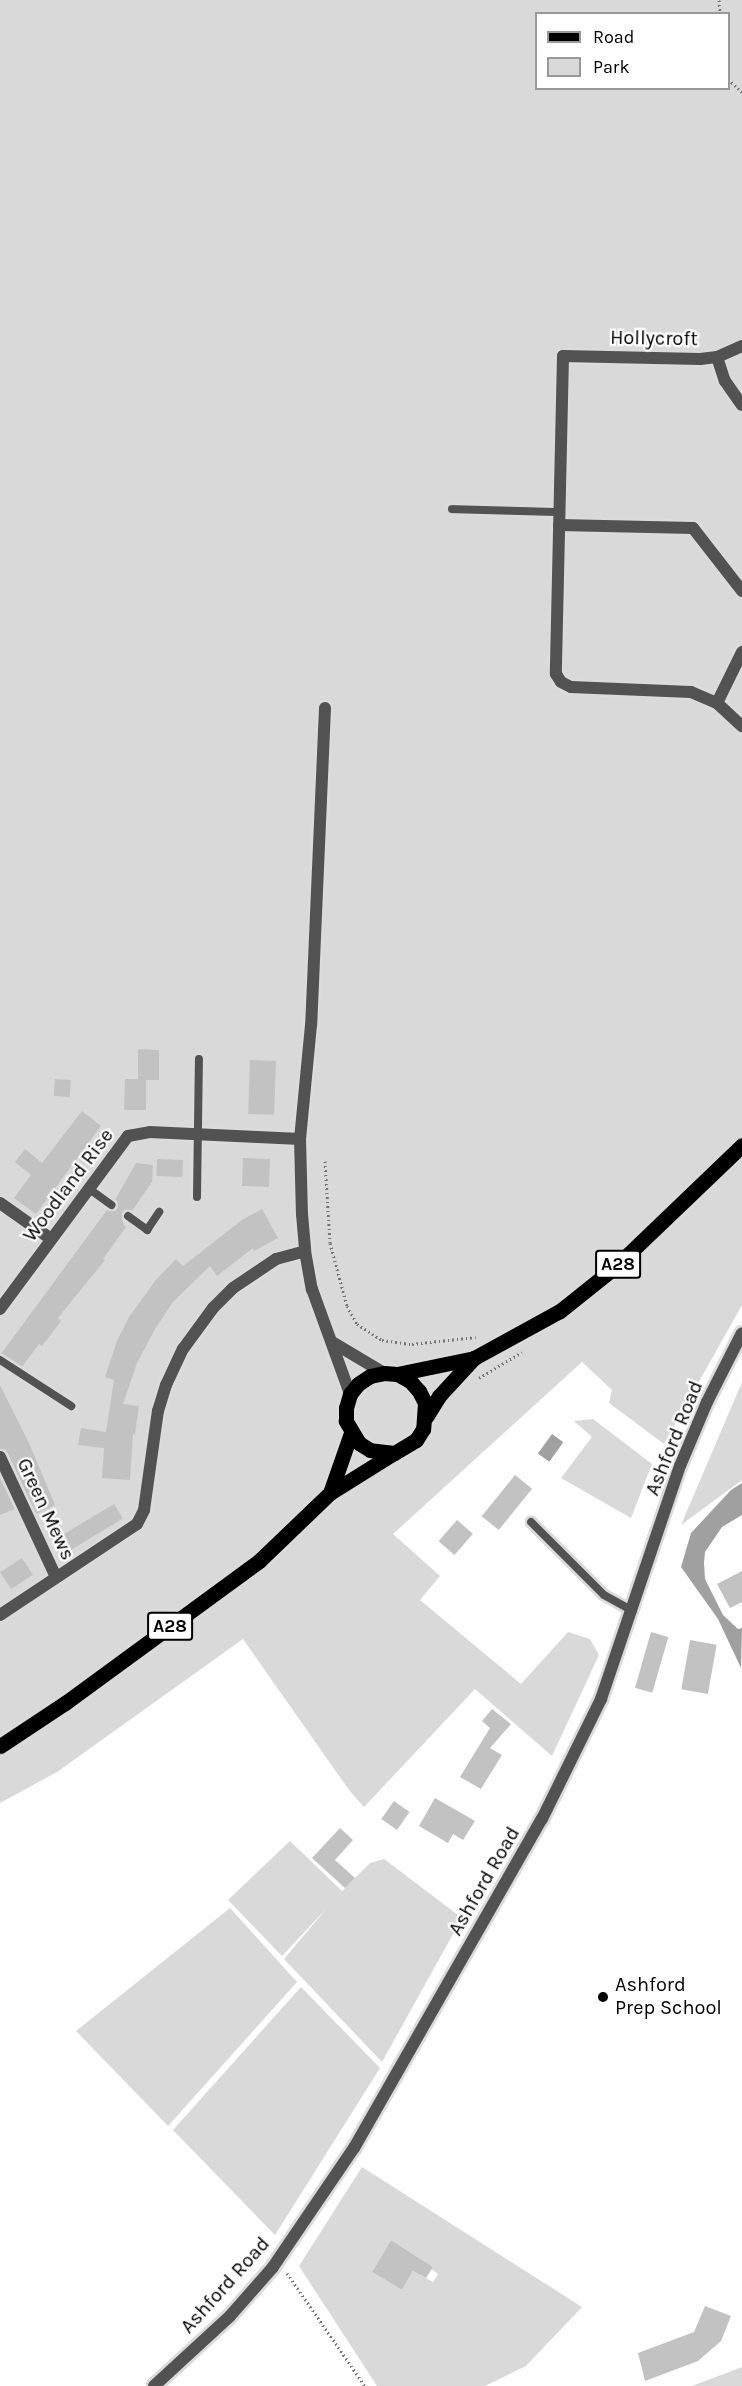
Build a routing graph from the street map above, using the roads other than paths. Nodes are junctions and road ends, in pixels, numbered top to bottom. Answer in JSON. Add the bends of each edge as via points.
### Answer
{"nodes":[{"id":1,"x":742,"y":346,"type":"edge"},
{"id":2,"x":717,"y":357,"type":"junction"},
{"id":3,"x":742,"y":405,"type":"edge"},
{"id":4,"x":452,"y":509,"type":"dead end"},
{"id":5,"x":560,"y":512,"type":"junction"},
{"id":6,"x":559,"y":525,"type":"junction"},
{"id":7,"x":742,"y":591,"type":"edge"},
{"id":8,"x":742,"y":652,"type":"edge"},
{"id":9,"x":717,"y":703,"type":"junction"},
{"id":10,"x":325,"y":708,"type":"dead end"},
{"id":11,"x":742,"y":726,"type":"edge"},
{"id":12,"x":199,"y":1059,"type":"dead end"},
{"id":13,"x":196,"y":1134,"type":"junction"},
{"id":14,"x":300,"y":1139,"type":"junction"},
{"id":15,"x":742,"y":1144,"type":"edge"},
{"id":16,"x":88,"y":1188,"type":"junction"},
{"id":17,"x":197,"y":1197,"type":"dead end"},
{"id":18,"x":0,"y":1203,"type":"edge"},
{"id":19,"x":111,"y":1205,"type":"dead end"},
{"id":20,"x":159,"y":1212,"type":"dead end"},
{"id":21,"x":128,"y":1216,"type":"dead end"},
{"id":22,"x":51,"y":1239,"type":"junction"},
{"id":23,"x":304,"y":1251,"type":"junction"},
{"id":24,"x":0,"y":1309,"type":"edge"},
{"id":25,"x":742,"y":1333,"type":"edge"},
{"id":26,"x":332,"y":1342,"type":"junction"},
{"id":27,"x":474,"y":1358,"type":"junction"},
{"id":28,"x":0,"y":1360,"type":"edge"},
{"id":29,"x":390,"y":1374,"type":"junction"},
{"id":30,"x":350,"y":1394,"type":"junction"},
{"id":31,"x":71,"y":1406,"type":"dead end"},
{"id":32,"x":426,"y":1417,"type":"junction"},
{"id":33,"x":351,"y":1433,"type":"junction"},
{"id":34,"x":394,"y":1453,"type":"junction"},
{"id":35,"x":0,"y":1457,"type":"edge"},
{"id":36,"x":330,"y":1493,"type":"junction"},
{"id":37,"x":531,"y":1521,"type":"dead end"},
{"id":38,"x":56,"y":1577,"type":"junction"},
{"id":39,"x":633,"y":1611,"type":"junction"},
{"id":40,"x":0,"y":1615,"type":"edge"},
{"id":41,"x":0,"y":1746,"type":"edge"},
{"id":42,"x":154,"y":2386,"type":"edge"}],
"edges":[{"from":1,"to":2,"type":"street","name":"Hollycroft"},
{"from":2,"to":3,"type":"street","via":[[720,372]]},
{"from":2,"to":5,"type":"street","name":"Hollycroft","via":[[564,356]]},
{"from":4,"to":5,"type":"lane"},
{"from":5,"to":6,"type":"street"},
{"from":6,"to":7,"type":"street","via":[[693,528]]},
{"from":6,"to":9,"type":"street","via":[[556,674],[561,682],[587,689],[691,692]]},
{"from":8,"to":9,"type":"street"},
{"from":9,"to":11,"type":"street"},
{"from":10,"to":14,"type":"street","via":[[311,1025]]},
{"from":12,"to":13,"type":"lane"},
{"from":13,"to":14,"type":"street","name":"Woodland Rise"},
{"from":13,"to":16,"type":"street","name":"Woodland Rise","via":[[150,1132],[128,1136]]},
{"from":13,"to":17,"type":"lane"},
{"from":14,"to":23,"type":"street"},
{"from":15,"to":27,"type":"main road","number":"A28","via":[[606,1275],[560,1311]]},
{"from":16,"to":19,"type":"lane"},
{"from":16,"to":22,"type":"street","name":"Woodland Rise"},
{"from":18,"to":22,"type":"street"},
{"from":20,"to":21,"type":"lane","via":[[147,1230]]},
{"from":22,"to":24,"type":"street","name":"Woodland Rise"},
{"from":23,"to":26,"type":"street","via":[[320,1315]]},
{"from":23,"to":38,"type":"street","via":[[276,1259],[233,1288],[213,1308],[183,1349],[166,1385],[158,1411],[144,1510],[137,1524]]},
{"from":25,"to":39,"type":"street","name":"Ashford Road","via":[[680,1466]]},
{"from":26,"to":29,"type":"street"},
{"from":26,"to":30,"type":"street"},
{"from":27,"to":29,"type":"main road","number":"A28"},
{"from":27,"to":32,"type":"main road","number":"A28","via":[[439,1396]]},
{"from":28,"to":31,"type":"lane"},
{"from":29,"to":30,"type":"main road","via":[[370,1376]]},
{"from":29,"to":32,"type":"main road","via":[[410,1381],[419,1390]]},
{"from":30,"to":33,"type":"main road","via":[[346,1421]]},
{"from":32,"to":34,"type":"main road","via":[[416,1440]]},
{"from":33,"to":34,"type":"main road","via":[[370,1450]]},
{"from":33,"to":36,"type":"main road","number":"A28"},
{"from":34,"to":36,"type":"main road","number":"A28"},
{"from":35,"to":38,"type":"street","name":"Green Mews"},
{"from":36,"to":41,"type":"main road","number":"A28","via":[[260,1561]]},
{"from":37,"to":39,"type":"lane","via":[[604,1595]]},
{"from":38,"to":40,"type":"street"},
{"from":39,"to":42,"type":"street","name":"Ashford Road","via":[[601,1699],[542,1819],[354,2148],[278,2260],[230,2316]]}]}
